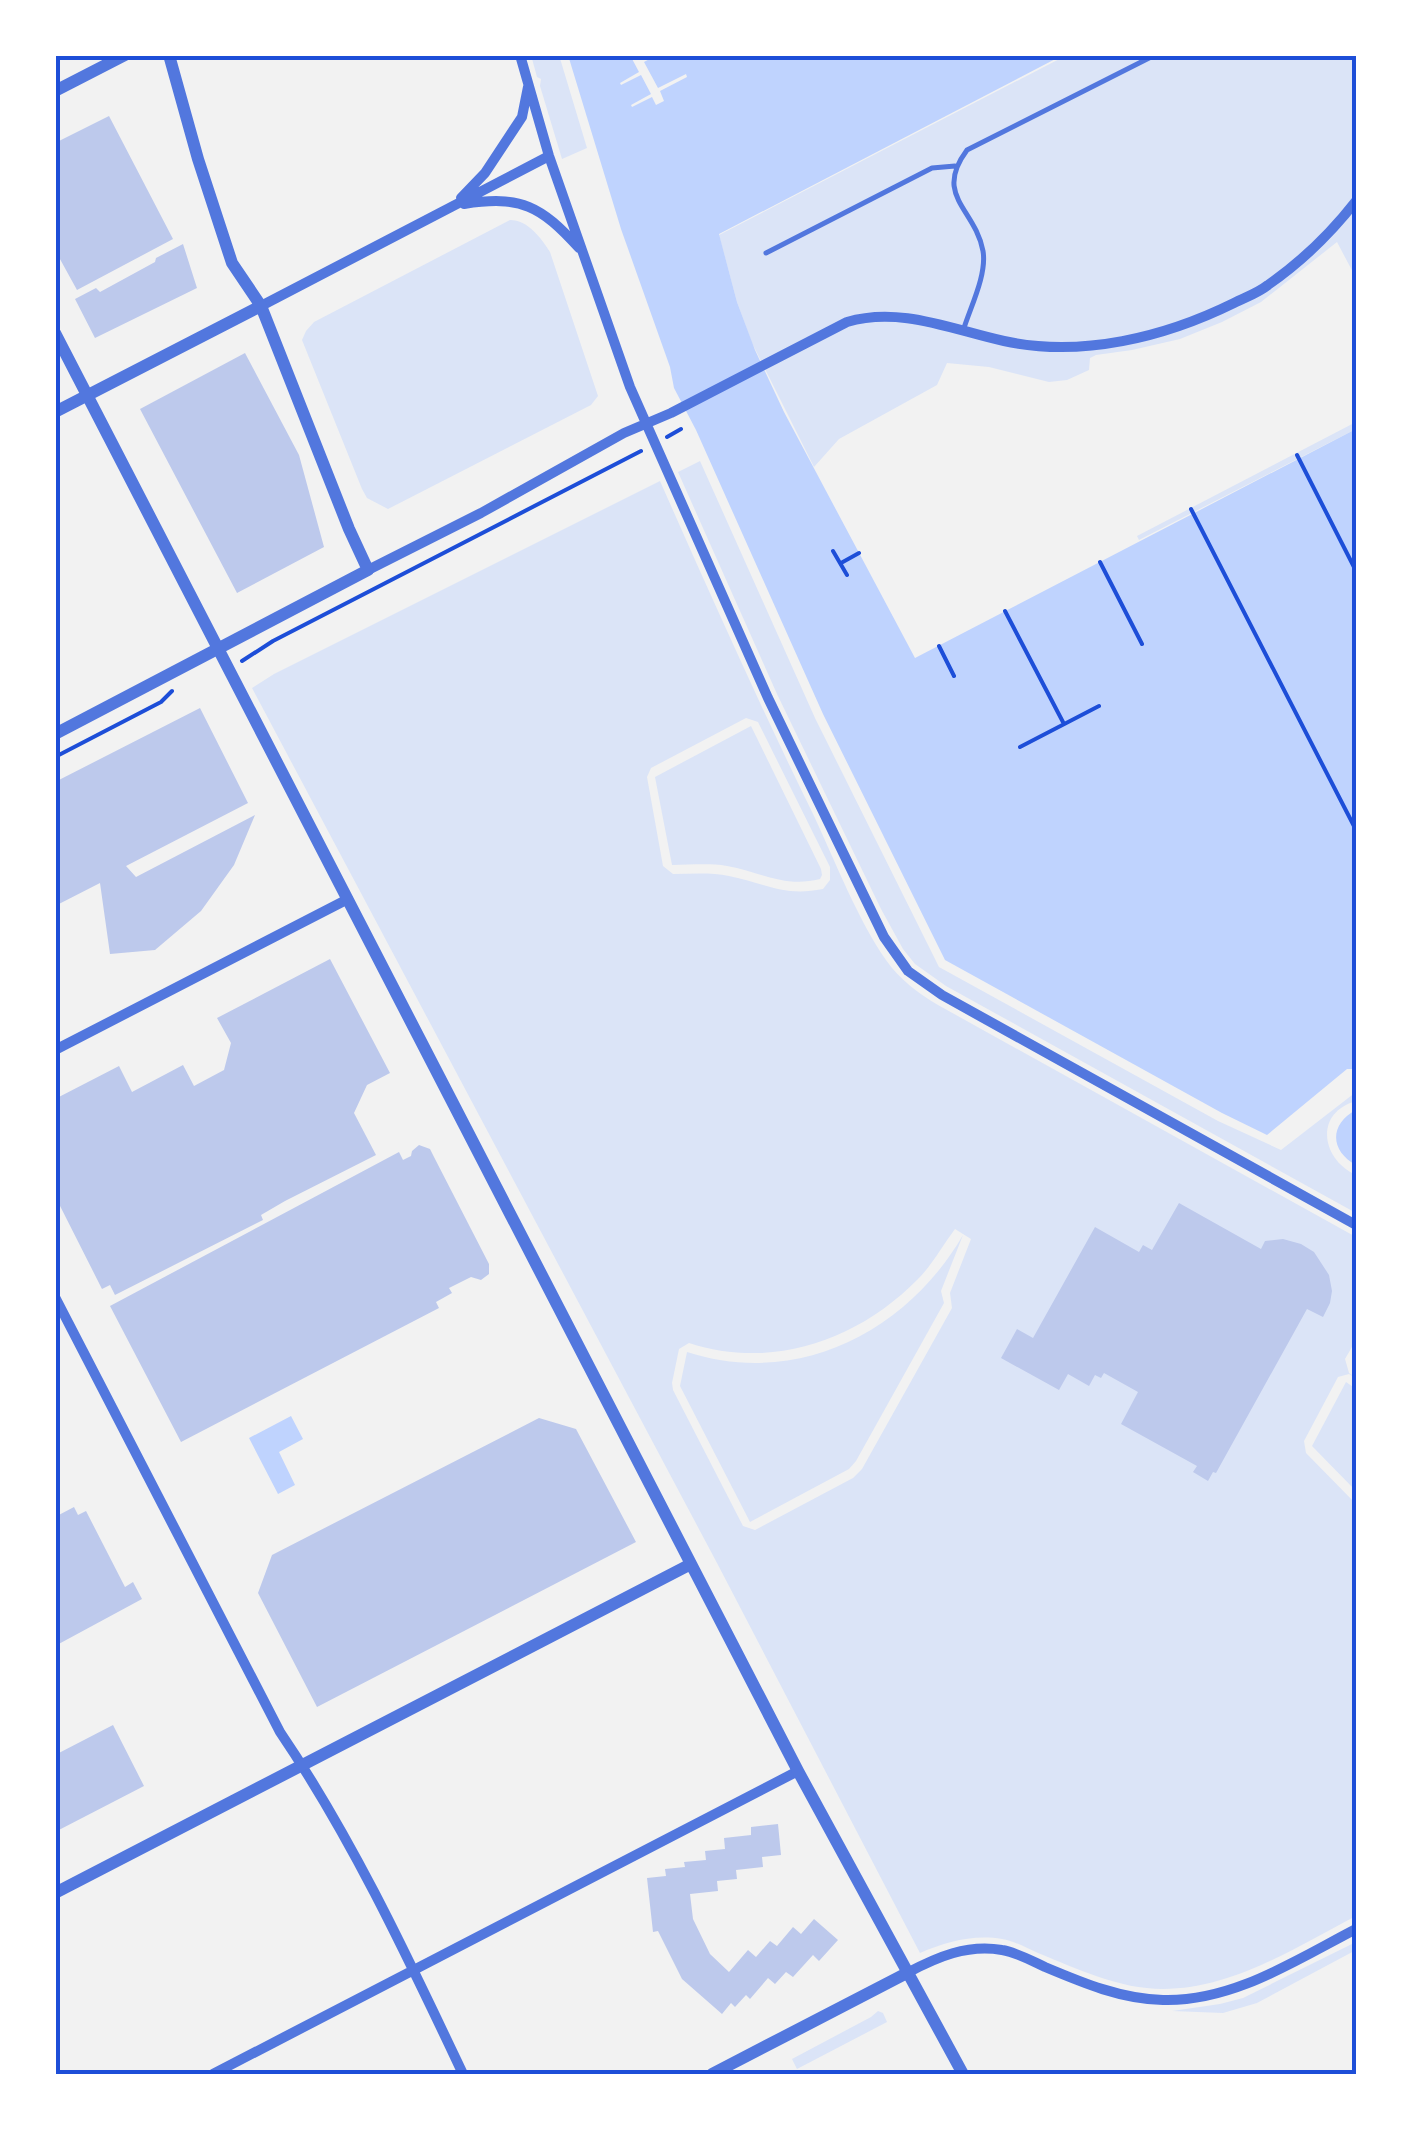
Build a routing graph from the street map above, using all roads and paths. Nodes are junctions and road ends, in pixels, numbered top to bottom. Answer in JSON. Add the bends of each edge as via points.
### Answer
{"nodes":[{"id":1,"x":125,"y":55,"type":"edge"},
{"id":2,"x":169,"y":55,"type":"edge"},
{"id":3,"x":520,"y":55,"type":"edge"},
{"id":4,"x":1155,"y":55,"type":"edge"},
{"id":5,"x":528,"y":86,"type":"junction"},
{"id":6,"x":55,"y":91,"type":"edge"},
{"id":7,"x":549,"y":156,"type":"junction"},
{"id":8,"x":955,"y":166,"type":"junction"},
{"id":9,"x":1356,"y":201,"type":"edge"},
{"id":10,"x":453,"y":206,"type":"junction"},
{"id":11,"x":583,"y":252,"type":"junction"},
{"id":12,"x":766,"y":253,"type":"dead end"},
{"id":13,"x":261,"y":306,"type":"junction"},
{"id":14,"x":963,"y":331,"type":"junction"},
{"id":15,"x":55,"y":333,"type":"edge"},
{"id":16,"x":88,"y":396,"type":"junction"},
{"id":17,"x":55,"y":412,"type":"edge"},
{"id":18,"x":645,"y":424,"type":"junction"},
{"id":19,"x":681,"y":429,"type":"dead end"},
{"id":20,"x":654,"y":444,"type":"junction"},
{"id":21,"x":1296,"y":455,"type":"dead end"},
{"id":22,"x":1191,"y":510,"type":"dead end"},
{"id":23,"x":834,"y":550,"type":"dead end"},
{"id":24,"x":860,"y":553,"type":"dead end"},
{"id":25,"x":1100,"y":562,"type":"dead end"},
{"id":26,"x":840,"y":563,"type":"junction"},
{"id":27,"x":368,"y":570,"type":"junction"},
{"id":28,"x":1356,"y":572,"type":"edge"},
{"id":29,"x":846,"y":575,"type":"dead end"},
{"id":30,"x":1006,"y":611,"type":"dead end"},
{"id":31,"x":1142,"y":644,"type":"dead end"},
{"id":32,"x":939,"y":646,"type":"dead end"},
{"id":33,"x":218,"y":649,"type":"junction"},
{"id":34,"x":228,"y":668,"type":"junction"},
{"id":35,"x":954,"y":676,"type":"dead end"},
{"id":36,"x":174,"y":686,"type":"dead end"},
{"id":37,"x":1099,"y":706,"type":"dead end"},
{"id":38,"x":1064,"y":724,"type":"junction"},
{"id":39,"x":55,"y":734,"type":"edge"},
{"id":40,"x":1020,"y":747,"type":"dead end"},
{"id":41,"x":55,"y":757,"type":"edge"},
{"id":42,"x":1356,"y":830,"type":"edge"},
{"id":43,"x":348,"y":899,"type":"junction"},
{"id":44,"x":55,"y":1050,"type":"edge"},
{"id":45,"x":1356,"y":1225,"type":"edge"},
{"id":46,"x":55,"y":1298,"type":"edge"},
{"id":47,"x":691,"y":1564,"type":"junction"},
{"id":48,"x":302,"y":1766,"type":"junction"},
{"id":49,"x":798,"y":1770,"type":"junction"},
{"id":50,"x":55,"y":1893,"type":"edge"},
{"id":51,"x":1356,"y":1929,"type":"edge"},
{"id":52,"x":413,"y":1971,"type":"junction"},
{"id":53,"x":906,"y":1973,"type":"junction"},
{"id":54,"x":213,"y":2074,"type":"edge"},
{"id":55,"x":463,"y":2074,"type":"edge"},
{"id":56,"x":712,"y":2074,"type":"edge"},
{"id":57,"x":963,"y":2074,"type":"edge"}],
"edges":[{"from":1,"to":6,"type":"street"},
{"from":2,"to":13,"type":"street","via":[[232,263]]},
{"from":3,"to":5,"type":"street"},
{"from":4,"to":8,"type":"lane","via":[[967,150]]},
{"from":5,"to":7,"type":"street"},
{"from":5,"to":10,"type":"street","via":[[516,127]]},
{"from":7,"to":10,"type":"street"},
{"from":7,"to":11,"type":"street"},
{"from":8,"to":12,"type":"lane","via":[[932,168]]},
{"from":8,"to":14,"type":"lane","via":[[957,197],[984,253]]},
{"from":9,"to":14,"type":"street","via":[[1304,258],[1264,288],[1176,328],[1066,348]]},
{"from":10,"to":11,"type":"street","via":[[494,199],[526,204]]},
{"from":10,"to":13,"type":"street"},
{"from":11,"to":18,"type":"street"},
{"from":13,"to":16,"type":"street"},
{"from":13,"to":27,"type":"street"},
{"from":14,"to":18,"type":"street","via":[[909,318],[862,317]]},
{"from":15,"to":16,"type":"street"},
{"from":16,"to":17,"type":"street"},
{"from":16,"to":33,"type":"street"},
{"from":18,"to":20,"type":"street"},
{"from":18,"to":27,"type":"street"},
{"from":19,"to":20,"type":"path"},
{"from":20,"to":34,"type":"path"},
{"from":20,"to":45,"type":"street","via":[[768,698],[872,913],[908,971]]},
{"from":21,"to":28,"type":"path"},
{"from":22,"to":42,"type":"path"},
{"from":23,"to":26,"type":"path"},
{"from":24,"to":26,"type":"path"},
{"from":25,"to":31,"type":"path"},
{"from":26,"to":29,"type":"path"},
{"from":27,"to":33,"type":"street"},
{"from":30,"to":38,"type":"path"},
{"from":32,"to":35,"type":"path"},
{"from":33,"to":34,"type":"street"},
{"from":33,"to":39,"type":"street"},
{"from":34,"to":43,"type":"street"},
{"from":36,"to":41,"type":"path","via":[[161,702]]},
{"from":37,"to":38,"type":"path"},
{"from":38,"to":40,"type":"path"},
{"from":43,"to":44,"type":"street"},
{"from":43,"to":47,"type":"street"},
{"from":46,"to":48,"type":"street"},
{"from":47,"to":48,"type":"street"},
{"from":47,"to":49,"type":"street"},
{"from":48,"to":50,"type":"street"},
{"from":48,"to":52,"type":"street"},
{"from":49,"to":52,"type":"street"},
{"from":49,"to":53,"type":"street"},
{"from":51,"to":53,"type":"street","via":[[1238,1988],[1188,1998],[1118,1994],[1004,1950],[946,1954]]},
{"from":52,"to":54,"type":"street"},
{"from":52,"to":55,"type":"street"},
{"from":53,"to":56,"type":"street"},
{"from":53,"to":57,"type":"street"}]}
